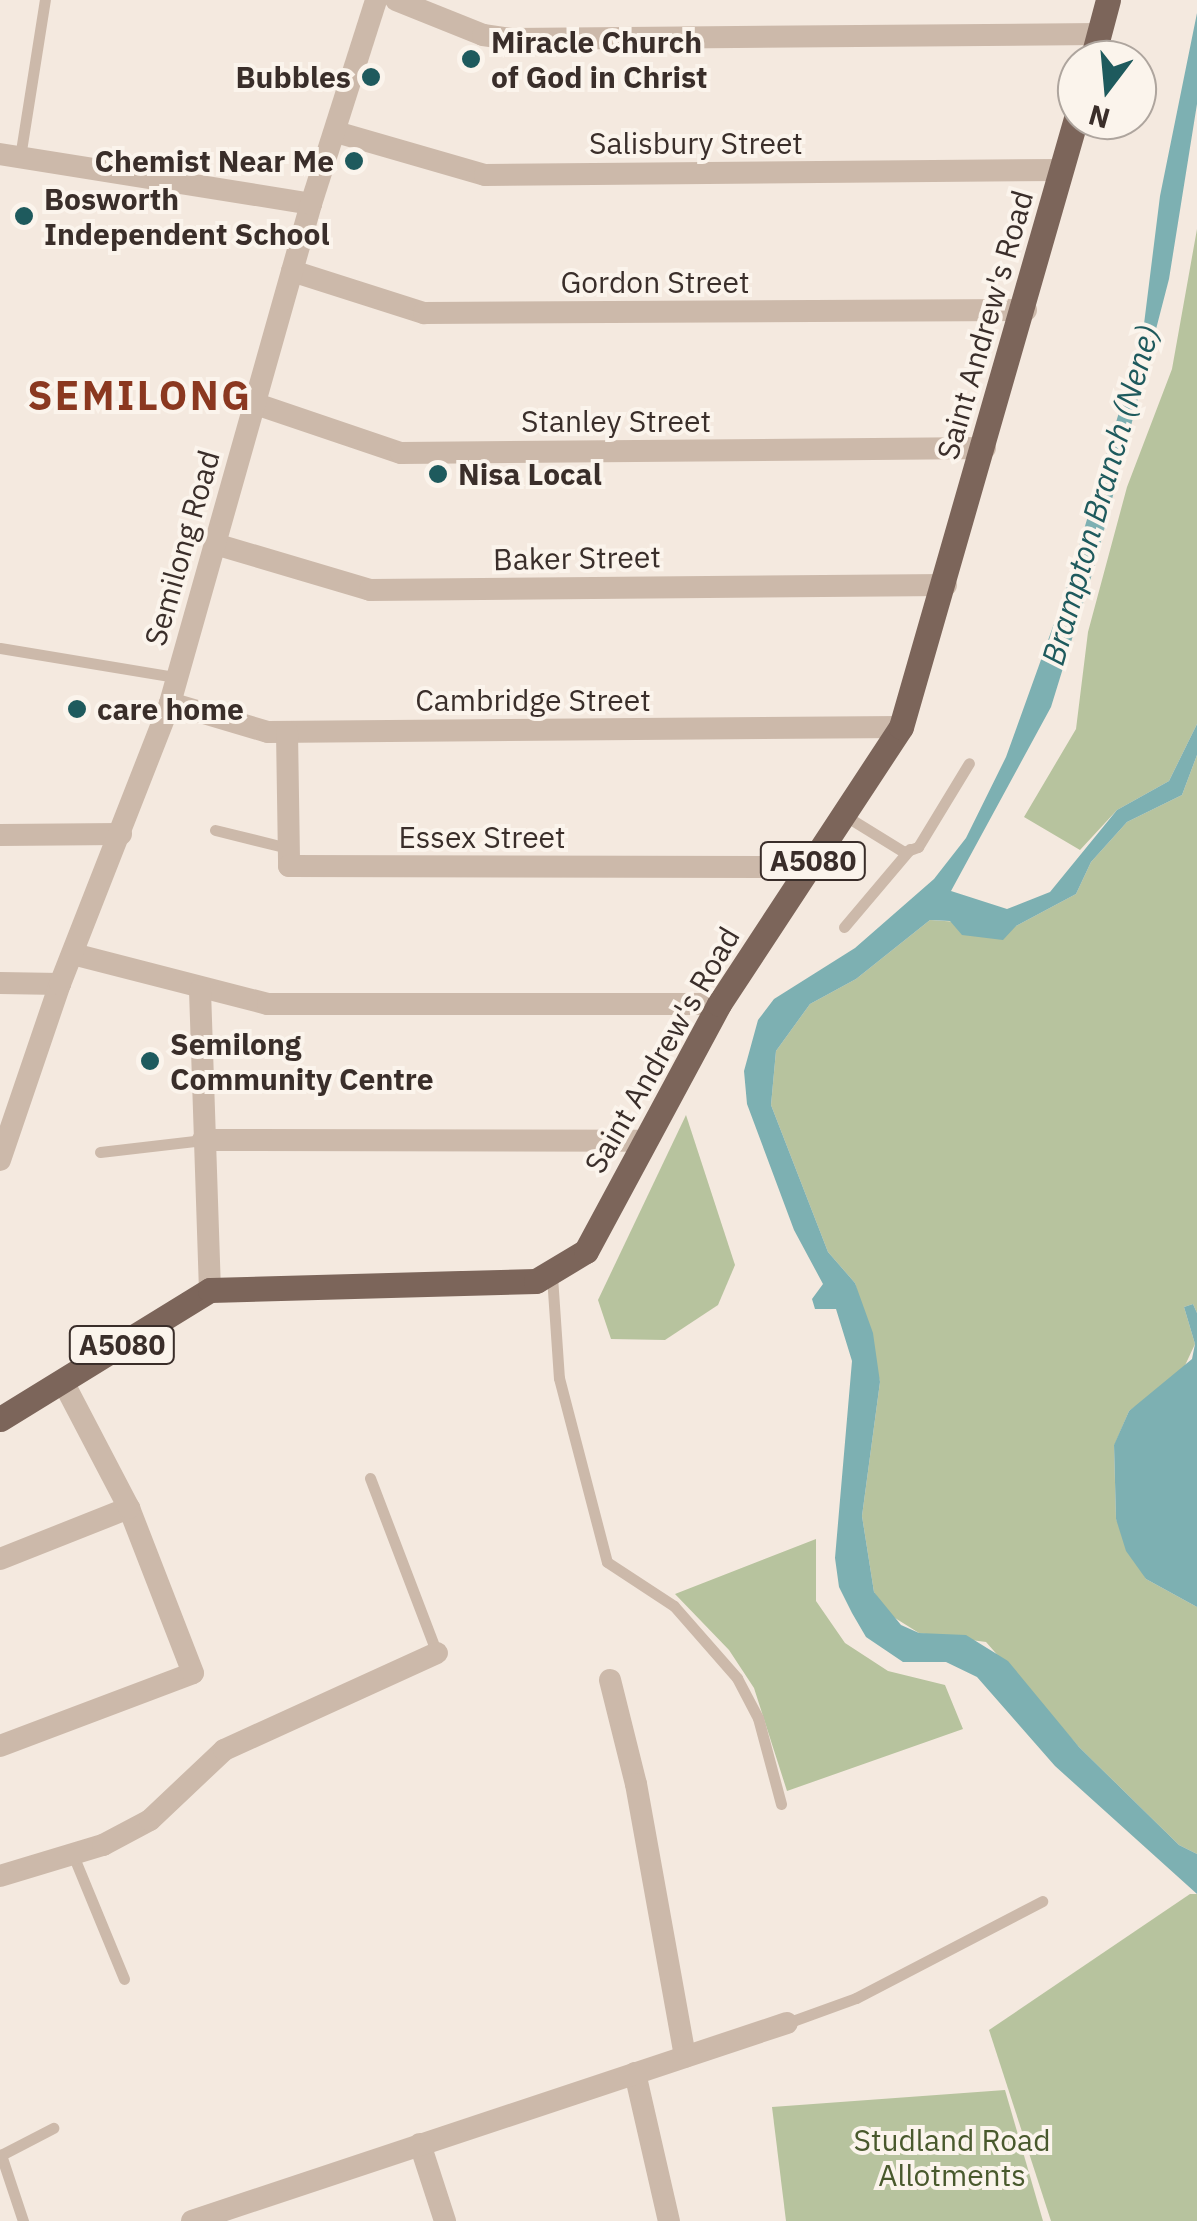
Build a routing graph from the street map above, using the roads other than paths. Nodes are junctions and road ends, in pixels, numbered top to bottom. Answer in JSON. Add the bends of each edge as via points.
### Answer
{"nodes":[{"id":1,"x":45,"y":0,"type":"edge"},
{"id":2,"x":376,"y":0,"type":"edge"},
{"id":3,"x":396,"y":0,"type":"edge"},
{"id":4,"x":1108,"y":0,"type":"edge"},
{"id":5,"x":1099,"y":34,"type":"junction"},
{"id":6,"x":1097,"y":40,"type":"edge"},
{"id":7,"x":336,"y":132,"type":"junction"},
{"id":8,"x":1070,"y":140,"type":"edge"},
{"id":9,"x":10,"y":156,"type":"edge"},
{"id":10,"x":1062,"y":170,"type":"junction"},
{"id":11,"x":311,"y":204,"type":"junction"},
{"id":12,"x":292,"y":271,"type":"junction"},
{"id":13,"x":1026,"y":310,"type":"junction"},
{"id":14,"x":256,"y":404,"type":"junction"},
{"id":15,"x":984,"y":448,"type":"junction"},
{"id":16,"x":216,"y":544,"type":"junction"},
{"id":17,"x":946,"y":585,"type":"junction"},
{"id":18,"x":0,"y":648,"type":"edge"},
{"id":19,"x":176,"y":678,"type":"junction"},
{"id":20,"x":170,"y":703,"type":"junction"},
{"id":21,"x":901,"y":727,"type":"junction"},
{"id":22,"x":287,"y":732,"type":"junction"},
{"id":23,"x":969,"y":763,"type":"dead end"},
{"id":24,"x":844,"y":815,"type":"junction"},
{"id":25,"x":215,"y":830,"type":"dead end"},
{"id":26,"x":121,"y":834,"type":"junction"},
{"id":27,"x":0,"y":835,"type":"edge"},
{"id":28,"x":289,"y":848,"type":"junction"},
{"id":29,"x":910,"y":850,"type":"junction"},
{"id":30,"x":809,"y":867,"type":"junction"},
{"id":31,"x":844,"y":927,"type":"dead end"},
{"id":32,"x":73,"y":954,"type":"junction"},
{"id":33,"x":0,"y":984,"type":"edge"},
{"id":34,"x":60,"y":984,"type":"junction"},
{"id":35,"x":200,"y":990,"type":"junction"},
{"id":36,"x":719,"y":1004,"type":"junction"},
{"id":37,"x":7,"y":1122,"type":"edge"},
{"id":38,"x":203,"y":1140,"type":"junction"},
{"id":39,"x":647,"y":1141,"type":"junction"},
{"id":40,"x":100,"y":1152,"type":"dead end"},
{"id":41,"x":0,"y":1160,"type":"edge"},
{"id":42,"x":552,"y":1276,"type":"junction"},
{"id":43,"x":210,"y":1290,"type":"junction"},
{"id":44,"x":63,"y":1382,"type":"junction"},
{"id":45,"x":0,"y":1419,"type":"edge"},
{"id":46,"x":370,"y":1478,"type":"dead end"},
{"id":47,"x":129,"y":1508,"type":"junction"},
{"id":48,"x":0,"y":1559,"type":"edge"},
{"id":49,"x":437,"y":1652,"type":"joint"},
{"id":50,"x":610,"y":1680,"type":"dead end"},
{"id":51,"x":0,"y":1746,"type":"edge"},
{"id":52,"x":781,"y":1804,"type":"dead end"},
{"id":53,"x":73,"y":1855,"type":"junction"},
{"id":54,"x":0,"y":1876,"type":"edge"},
{"id":55,"x":1042,"y":1901,"type":"dead end"},
{"id":56,"x":124,"y":1979,"type":"dead end"},
{"id":57,"x":787,"y":2022,"type":"joint"},
{"id":58,"x":685,"y":2057,"type":"junction"},
{"id":59,"x":635,"y":2073,"type":"junction"},
{"id":60,"x":53,"y":2128,"type":"dead end"},
{"id":61,"x":420,"y":2144,"type":"junction"},
{"id":62,"x":218,"y":2217,"type":"edge"},
{"id":63,"x":23,"y":2221,"type":"edge"},
{"id":64,"x":192,"y":2221,"type":"edge"},
{"id":65,"x":446,"y":2221,"type":"edge"},
{"id":66,"x":668,"y":2221,"type":"edge"}],
"edges":[{"from":1,"to":9,"type":"lane"},
{"from":2,"to":7,"type":"street","name":"Semilong Road"},
{"from":3,"to":5,"type":"street","via":[[483,35],[513,39]]},
{"from":4,"to":5,"type":"main road"},
{"from":5,"to":6,"type":"main road"},
{"from":7,"to":10,"type":"street","name":"Salisbury Street","via":[[485,175]]},
{"from":7,"to":11,"type":"street","name":"Semilong Road"},
{"from":8,"to":10,"type":"main road","name":"Saint Andrew's Road","number":"A5080"},
{"from":9,"to":11,"type":"street"},
{"from":10,"to":13,"type":"main road","name":"Saint Andrew's Road","number":"A5080"},
{"from":11,"to":12,"type":"street","name":"Semilong Road"},
{"from":12,"to":13,"type":"street","name":"Gordon Street","via":[[424,313]]},
{"from":12,"to":14,"type":"street","name":"Semilong Road"},
{"from":13,"to":15,"type":"main road","name":"Saint Andrew's Road","number":"A5080"},
{"from":14,"to":15,"type":"street","name":"Stanley Street","via":[[401,452]]},
{"from":14,"to":16,"type":"street","name":"Semilong Road"},
{"from":15,"to":17,"type":"main road","name":"Saint Andrew's Road","number":"A5080"},
{"from":16,"to":17,"type":"street","name":"Baker Street","via":[[370,590]]},
{"from":16,"to":19,"type":"street","name":"Semilong Road"},
{"from":17,"to":21,"type":"main road","name":"Saint Andrew's Road","number":"A5080"},
{"from":18,"to":19,"type":"lane"},
{"from":19,"to":20,"type":"street","name":"Semilong Road"},
{"from":20,"to":22,"type":"street","name":"Cambridge Street"},
{"from":20,"to":26,"type":"street","name":"Semilong Road"},
{"from":21,"to":22,"type":"street","name":"Cambridge Street"},
{"from":21,"to":24,"type":"main road","name":"Saint Andrew's Road","number":"A5080"},
{"from":22,"to":28,"type":"street"},
{"from":23,"to":29,"type":"lane"},
{"from":24,"to":29,"type":"lane"},
{"from":24,"to":30,"type":"main road","name":"Saint Andrew's Road","number":"A5080"},
{"from":25,"to":28,"type":"lane"},
{"from":26,"to":27,"type":"street"},
{"from":26,"to":32,"type":"street","name":"Semilong Road"},
{"from":28,"to":30,"type":"street","name":"Essex Street","via":[[289,866]]},
{"from":29,"to":31,"type":"lane"},
{"from":30,"to":36,"type":"main road","name":"Saint Andrew's Road","number":"A5080"},
{"from":32,"to":34,"type":"street","name":"Semilong Road"},
{"from":32,"to":35,"type":"street"},
{"from":33,"to":34,"type":"street"},
{"from":34,"to":37,"type":"street","name":"Semilong Road"},
{"from":35,"to":36,"type":"street","via":[[268,1004]]},
{"from":35,"to":38,"type":"street"},
{"from":36,"to":39,"type":"main road","name":"Saint Andrew's Road","number":"A5080"},
{"from":37,"to":41,"type":"street","name":"Semilong Road"},
{"from":38,"to":39,"type":"street"},
{"from":38,"to":40,"type":"lane"},
{"from":38,"to":43,"type":"street"},
{"from":39,"to":42,"type":"main road","name":"Saint Andrew's Road","number":"A5080","via":[[586,1251]]},
{"from":42,"to":43,"type":"main road","number":"A5080"},
{"from":42,"to":52,"type":"lane","via":[[560,1378],[607,1562],[674,1606],[737,1678],[758,1718]]},
{"from":43,"to":44,"type":"main road","number":"A5080"},
{"from":44,"to":45,"type":"main road","number":"A5080"},
{"from":44,"to":47,"type":"street"},
{"from":46,"to":49,"type":"lane"},
{"from":47,"to":48,"type":"street"},
{"from":47,"to":51,"type":"street","via":[[193,1673]]},
{"from":49,"to":53,"type":"street","via":[[224,1750],[150,1820]]},
{"from":50,"to":58,"type":"street","via":[[636,1784]]},
{"from":53,"to":54,"type":"street"},
{"from":53,"to":56,"type":"lane"},
{"from":55,"to":57,"type":"lane","via":[[856,1998]]},
{"from":57,"to":58,"type":"street"},
{"from":58,"to":59,"type":"street"},
{"from":59,"to":61,"type":"street"},
{"from":59,"to":66,"type":"street"},
{"from":60,"to":63,"type":"lane","via":[[0,2156]]},
{"from":61,"to":62,"type":"street"},
{"from":61,"to":65,"type":"street"},
{"from":62,"to":64,"type":"street"}]}
